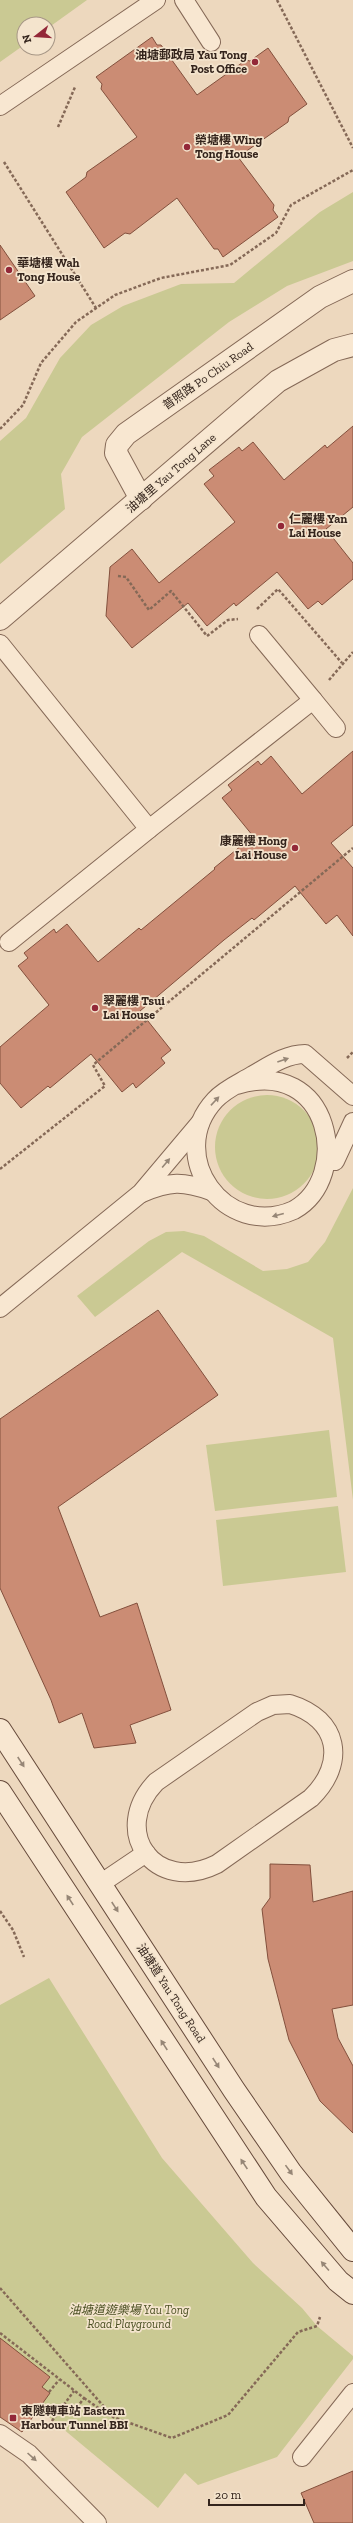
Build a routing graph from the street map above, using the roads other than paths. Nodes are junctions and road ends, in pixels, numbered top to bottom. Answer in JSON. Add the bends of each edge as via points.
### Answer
{"nodes":[{"id":1,"x":156,"y":0,"type":"edge"},
{"id":2,"x":184,"y":0,"type":"edge"},
{"id":3,"x":211,"y":42,"type":"dead end"},
{"id":4,"x":0,"y":106,"type":"edge"},
{"id":5,"x":353,"y":281,"type":"edge"},
{"id":6,"x":353,"y":345,"type":"edge"},
{"id":7,"x":141,"y":499,"type":"junction"},
{"id":8,"x":0,"y":619,"type":"edge"},
{"id":9,"x":259,"y":635,"type":"dead end"},
{"id":10,"x":0,"y":644,"type":"edge"},
{"id":11,"x":313,"y":700,"type":"junction"},
{"id":12,"x":336,"y":728,"type":"dead end"},
{"id":13,"x":149,"y":829,"type":"junction"},
{"id":14,"x":9,"y":942,"type":"dead end"},
{"id":15,"x":237,"y":1085,"type":"junction"},
{"id":16,"x":353,"y":1096,"type":"edge"},
{"id":17,"x":200,"y":1122,"type":"junction"},
{"id":18,"x":353,"y":1122,"type":"edge"},
{"id":19,"x":329,"y":1173,"type":"junction"},
{"id":20,"x":211,"y":1191,"type":"junction"},
{"id":21,"x":141,"y":1193,"type":"junction"},
{"id":22,"x":0,"y":1308,"type":"edge"},
{"id":23,"x":0,"y":1730,"type":"edge"},
{"id":24,"x":0,"y":1792,"type":"edge"},
{"id":25,"x":146,"y":1853,"type":"junction"},
{"id":26,"x":100,"y":1884,"type":"junction"},
{"id":27,"x":353,"y":2250,"type":"edge"},
{"id":28,"x":353,"y":2293,"type":"edge"},
{"id":29,"x":353,"y":2393,"type":"edge"},
{"id":30,"x":0,"y":2434,"type":"edge"},
{"id":31,"x":302,"y":2456,"type":"dead end"},
{"id":32,"x":97,"y":2523,"type":"edge"}],
"edges":[{"from":1,"to":4,"type":"lane"},
{"from":2,"to":3,"type":"lane"},
{"from":5,"to":7,"type":"street","name":"普照路 Po Chiu Road","via":[[320,297],[126,434],[117,445],[116,453]]},
{"from":6,"to":7,"type":"street","name":"油塘里 Yau Tong Lane","via":[[334,350],[278,380]]},
{"from":7,"to":8,"type":"street","name":"油塘里 Yau Tong Lane"},
{"from":9,"to":11,"type":"lane"},
{"from":10,"to":13,"type":"lane"},
{"from":11,"to":12,"type":"lane"},
{"from":11,"to":13,"type":"lane"},
{"from":13,"to":14,"type":"lane"},
{"from":15,"to":16,"type":"lane","one_way":true,"via":[[277,1062],[305,1054]]},
{"from":17,"to":15,"type":"lane","one_way":true,"via":[[215,1100]]},
{"from":15,"to":19,"type":"lane","via":[[263,1079],[276,1080],[289,1084],[311,1098],[320,1108],[332,1132]]},
{"from":17,"to":20,"type":"lane","via":[[196,1149],[200,1171]]},
{"from":21,"to":17,"type":"lane","one_way":true},
{"from":18,"to":19,"type":"lane"},
{"from":19,"to":20,"type":"lane","one_way":true,"via":[[313,1198],[294,1210],[272,1217],[249,1216],[228,1206]]},
{"from":20,"to":21,"type":"lane","via":[[180,1183],[163,1184]]},
{"from":21,"to":22,"type":"lane"},
{"from":23,"to":26,"type":"street","name":"油塘道 Yau Tong Road","one_way":true},
{"from":28,"to":24,"type":"street","one_way":true,"via":[[338,2281],[266,2197]]},
{"from":25,"to":25,"type":"lane","via":[[137,1828],[137,1811],[144,1794],[156,1782],[257,1712],[273,1705],[290,1704],[307,1710],[321,1721],[330,1736],[334,1753],[332,1770],[324,1786],[311,1798],[201,1872],[183,1873],[166,1869]]},
{"from":25,"to":26,"type":"lane"},
{"from":26,"to":27,"type":"street","name":"油塘道 Yau Tong Road","one_way":true,"via":[[291,2173]]},
{"from":29,"to":31,"type":"lane"},
{"from":30,"to":32,"type":"lane","one_way":true,"via":[[29,2454]]}]}
